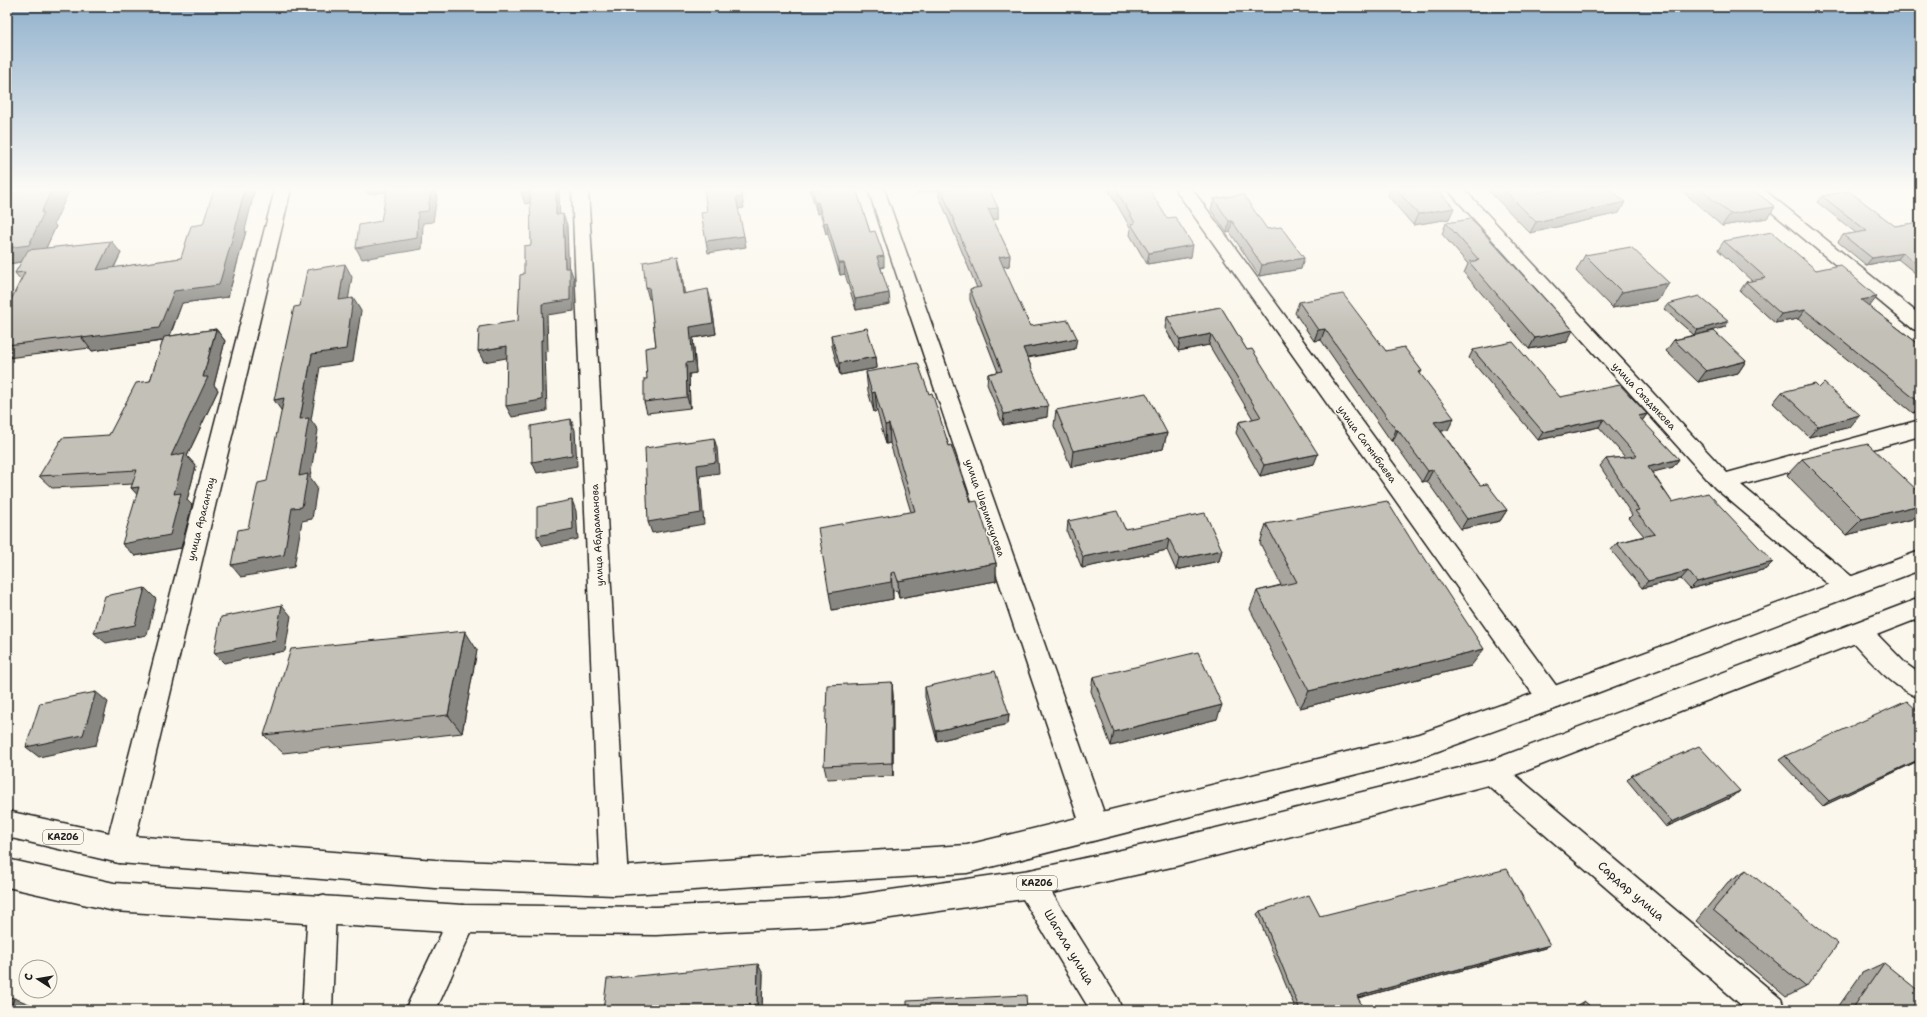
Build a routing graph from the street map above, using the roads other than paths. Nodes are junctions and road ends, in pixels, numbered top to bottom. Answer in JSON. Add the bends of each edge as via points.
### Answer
{"nodes":[{"id":1,"x":271,"y":236,"type":"edge"},
{"id":2,"x":582,"y":236,"type":"edge"},
{"id":3,"x":892,"y":236,"type":"edge"},
{"id":4,"x":1217,"y":236,"type":"edge"},
{"id":5,"x":1498,"y":236,"type":"edge"},
{"id":6,"x":1811,"y":236,"type":"edge"},
{"id":7,"x":1920,"y":325,"type":"edge"},
{"id":8,"x":1920,"y":428,"type":"edge"},
{"id":9,"x":1723,"y":482,"type":"junction"},
{"id":10,"x":1920,"y":560,"type":"edge"},
{"id":11,"x":1848,"y":587,"type":"junction"},
{"id":12,"x":1920,"y":608,"type":"edge"},
{"id":13,"x":1859,"y":632,"type":"junction"},
{"id":14,"x":1920,"y":687,"type":"edge"},
{"id":15,"x":1551,"y":699,"type":"junction"},
{"id":16,"x":1492,"y":772,"type":"junction"},
{"id":17,"x":7,"y":824,"type":"edge"},
{"id":18,"x":1095,"y":827,"type":"junction"},
{"id":19,"x":119,"y":849,"type":"junction"},
{"id":20,"x":7,"y":873,"type":"edge"},
{"id":21,"x":614,"y":881,"type":"junction"},
{"id":22,"x":1030,"y":884,"type":"junction"},
{"id":23,"x":322,"y":909,"type":"junction"},
{"id":24,"x":463,"y":919,"type":"junction"},
{"id":25,"x":318,"y":1010,"type":"edge"},
{"id":26,"x":420,"y":1010,"type":"edge"},
{"id":27,"x":1107,"y":1010,"type":"edge"},
{"id":28,"x":1770,"y":1010,"type":"edge"}],
"edges":[{"from":1,"to":19,"type":"main road","name":"улица Арасантау"},
{"from":2,"to":21,"type":"main road","name":"улица Абдраманова"},
{"from":3,"to":18,"type":"main road","name":"улица Шеримкулова"},
{"from":4,"to":15,"type":"main road","name":"улица Сагынбаева"},
{"from":5,"to":9,"type":"main road","name":"улица Сыздыкова"},
{"from":6,"to":7,"type":"main road"},
{"from":8,"to":9,"type":"main road"},
{"from":9,"to":11,"type":"main road","name":"улица Сыздыкова"},
{"from":10,"to":11,"type":"main road","number":"KАZ06"},
{"from":11,"to":15,"type":"main road","number":"KАZ06"},
{"from":12,"to":13,"type":"main road","number":"KАZ06"},
{"from":13,"to":14,"type":"main road","via":[[1897,672]]},
{"from":13,"to":16,"type":"main road","number":"KАZ06","via":[[1680,698]]},
{"from":15,"to":18,"type":"main road","number":"KАZ06","via":[[1416,747]]},
{"from":16,"to":22,"type":"main road","number":"KАZ06","via":[[1176,852]]},
{"from":16,"to":28,"type":"main road","name":"Сардар улица"},
{"from":17,"to":19,"type":"main road","number":"KАZ06"},
{"from":18,"to":21,"type":"main road","number":"KАZ06","via":[[967,859]]},
{"from":19,"to":21,"type":"main road","number":"KАZ06","via":[[435,874]]},
{"from":20,"to":23,"type":"main road","number":"KАZ06","via":[[114,897]]},
{"from":22,"to":24,"type":"main road","number":"KАZ06","via":[[835,912],[656,921]]},
{"from":22,"to":27,"type":"main road","name":"Шагала улица"},
{"from":23,"to":24,"type":"main road","number":"KАZ06"},
{"from":23,"to":25,"type":"main road"},
{"from":24,"to":26,"type":"main road"}]}
